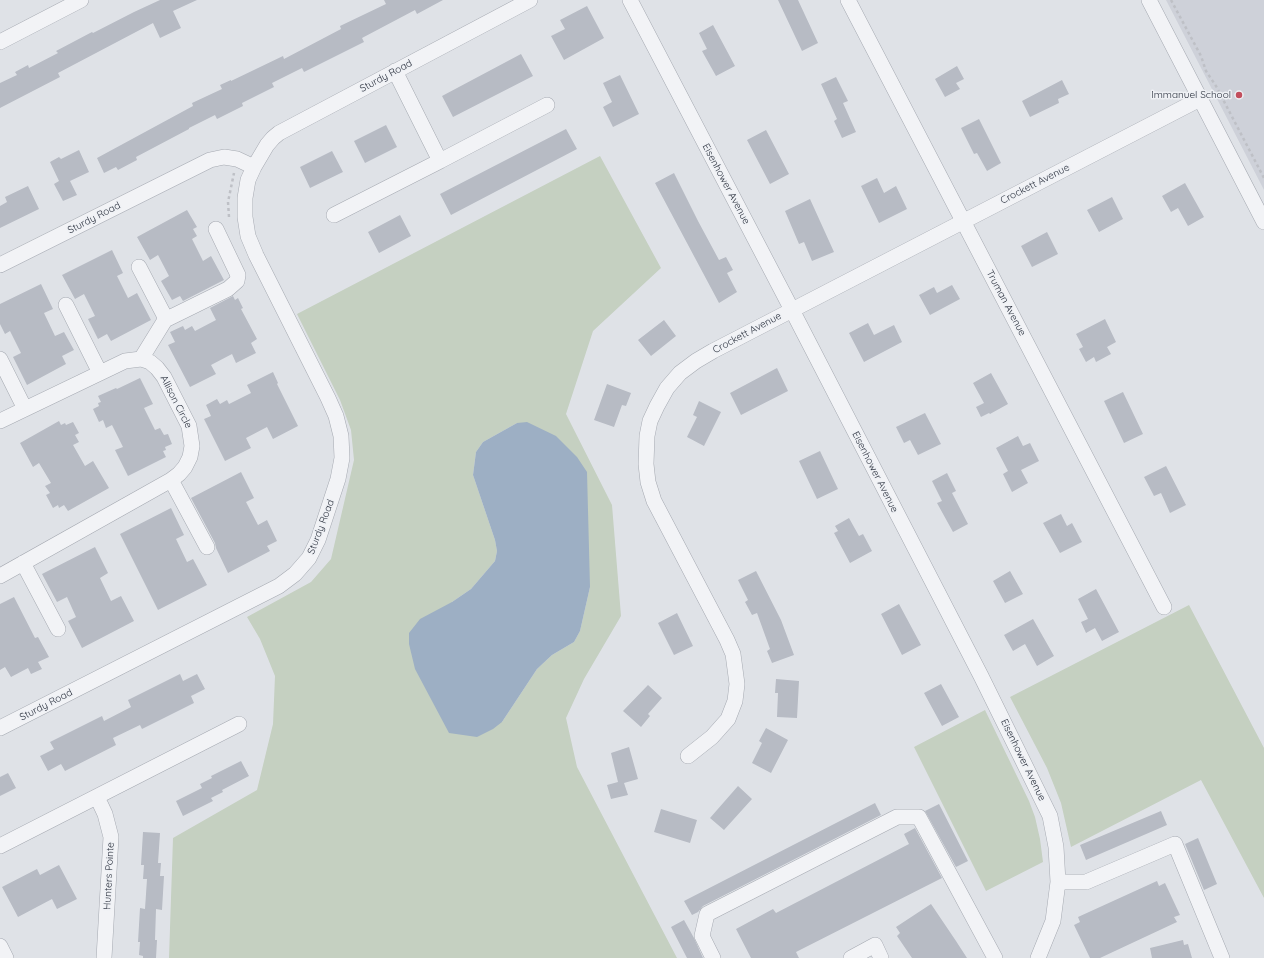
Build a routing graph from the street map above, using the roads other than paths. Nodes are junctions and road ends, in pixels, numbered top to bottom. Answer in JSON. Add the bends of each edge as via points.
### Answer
{"nodes":[{"id":1,"x":81,"y":0,"type":"edge"},
{"id":2,"x":530,"y":0,"type":"edge"},
{"id":3,"x":630,"y":0,"type":"edge"},
{"id":4,"x":848,"y":0,"type":"edge"},
{"id":5,"x":1149,"y":0,"type":"edge"},
{"id":6,"x":0,"y":42,"type":"edge"},
{"id":7,"x":395,"y":71,"type":"junction"},
{"id":8,"x":1200,"y":99,"type":"junction"},
{"id":9,"x":547,"y":105,"type":"dead end"},
{"id":10,"x":440,"y":161,"type":"junction"},
{"id":11,"x":254,"y":167,"type":"junction"},
{"id":12,"x":334,"y":215,"type":"dead end"},
{"id":13,"x":963,"y":221,"type":"junction"},
{"id":14,"x":1264,"y":222,"type":"edge"},
{"id":15,"x":216,"y":229,"type":"dead end"},
{"id":16,"x":0,"y":265,"type":"edge"},
{"id":17,"x":139,"y":267,"type":"dead end"},
{"id":18,"x":66,"y":305,"type":"dead end"},
{"id":19,"x":792,"y":310,"type":"junction"},
{"id":20,"x":165,"y":320,"type":"junction"},
{"id":21,"x":0,"y":359,"type":"edge"},
{"id":22,"x":141,"y":359,"type":"junction"},
{"id":23,"x":100,"y":373,"type":"junction"},
{"id":24,"x":24,"y":409,"type":"junction"},
{"id":25,"x":0,"y":421,"type":"edge"},
{"id":26,"x":170,"y":480,"type":"junction"},
{"id":27,"x":207,"y":547,"type":"dead end"},
{"id":28,"x":23,"y":563,"type":"junction"},
{"id":29,"x":0,"y":576,"type":"edge"},
{"id":30,"x":1164,"y":607,"type":"dead end"},
{"id":31,"x":58,"y":629,"type":"dead end"},
{"id":32,"x":239,"y":724,"type":"dead end"},
{"id":33,"x":0,"y":728,"type":"edge"},
{"id":34,"x":688,"y":756,"type":"dead end"},
{"id":35,"x":97,"y":797,"type":"junction"},
{"id":36,"x":0,"y":846,"type":"edge"},
{"id":37,"x":1058,"y":882,"type":"junction"},
{"id":38,"x":0,"y":946,"type":"edge"},
{"id":39,"x":6,"y":958,"type":"edge"},
{"id":40,"x":104,"y":958,"type":"edge"},
{"id":41,"x":713,"y":958,"type":"edge"},
{"id":42,"x":850,"y":958,"type":"edge"},
{"id":43,"x":881,"y":958,"type":"edge"},
{"id":44,"x":995,"y":958,"type":"edge"},
{"id":45,"x":1038,"y":958,"type":"edge"},
{"id":46,"x":1222,"y":958,"type":"edge"}],
"edges":[{"from":1,"to":6,"type":"street"},
{"from":2,"to":7,"type":"street","name":"Sturdy Road"},
{"from":3,"to":19,"type":"street","name":"Eisenhower Avenue"},
{"from":4,"to":13,"type":"street","name":"Truman Avenue"},
{"from":5,"to":8,"type":"street"},
{"from":7,"to":10,"type":"street"},
{"from":7,"to":11,"type":"street","name":"Sturdy Road","via":[[280,133],[267,145]]},
{"from":8,"to":13,"type":"street","name":"Crockett Avenue"},
{"from":8,"to":14,"type":"street"},
{"from":9,"to":10,"type":"street"},
{"from":10,"to":12,"type":"street"},
{"from":11,"to":16,"type":"street","name":"Sturdy Road","via":[[224,157],[210,160]]},
{"from":11,"to":33,"type":"street","name":"Sturdy Road","via":[[248,180],[245,198],[248,236],[328,398],[341,436],[342,458],[338,479],[318,540],[309,558],[295,574],[279,586]]},
{"from":13,"to":19,"type":"street","name":"Crockett Avenue"},
{"from":13,"to":30,"type":"street","name":"Truman Avenue"},
{"from":15,"to":20,"type":"street","via":[[238,275],[237,281],[228,289]]},
{"from":17,"to":20,"type":"street"},
{"from":18,"to":23,"type":"street"},
{"from":19,"to":34,"type":"street","name":"Crockett Avenue","via":[[690,365],[667,388],[650,421],[646,464],[654,501],[727,640],[736,668],[735,701],[728,719]]},
{"from":19,"to":37,"type":"street","name":"Eisenhower Avenue","via":[[1050,816],[1056,847]]},
{"from":20,"to":22,"type":"street"},
{"from":21,"to":24,"type":"street"},
{"from":22,"to":23,"type":"street","via":[[124,361]]},
{"from":22,"to":26,"type":"street","name":"Allison Circle","via":[[154,365],[164,377],[192,436],[190,457],[179,474]]},
{"from":23,"to":24,"type":"street"},
{"from":24,"to":25,"type":"street"},
{"from":26,"to":27,"type":"street"},
{"from":26,"to":28,"type":"street","name":"Allison Circle"},
{"from":28,"to":29,"type":"street","name":"Allison Circle"},
{"from":28,"to":31,"type":"street"},
{"from":32,"to":35,"type":"street"},
{"from":35,"to":36,"type":"street"},
{"from":35,"to":40,"type":"street","name":"Hunters Pointe","via":[[105,814],[111,838]]},
{"from":37,"to":45,"type":"street","name":"Eisenhower Avenue","via":[[1053,922]]},
{"from":37,"to":46,"type":"street","via":[[1086,882],[1175,844]]},
{"from":38,"to":39,"type":"street"},
{"from":41,"to":44,"type":"street","via":[[702,936],[707,914],[897,817],[919,817]]},
{"from":42,"to":43,"type":"street","via":[[874,945]]}]}
